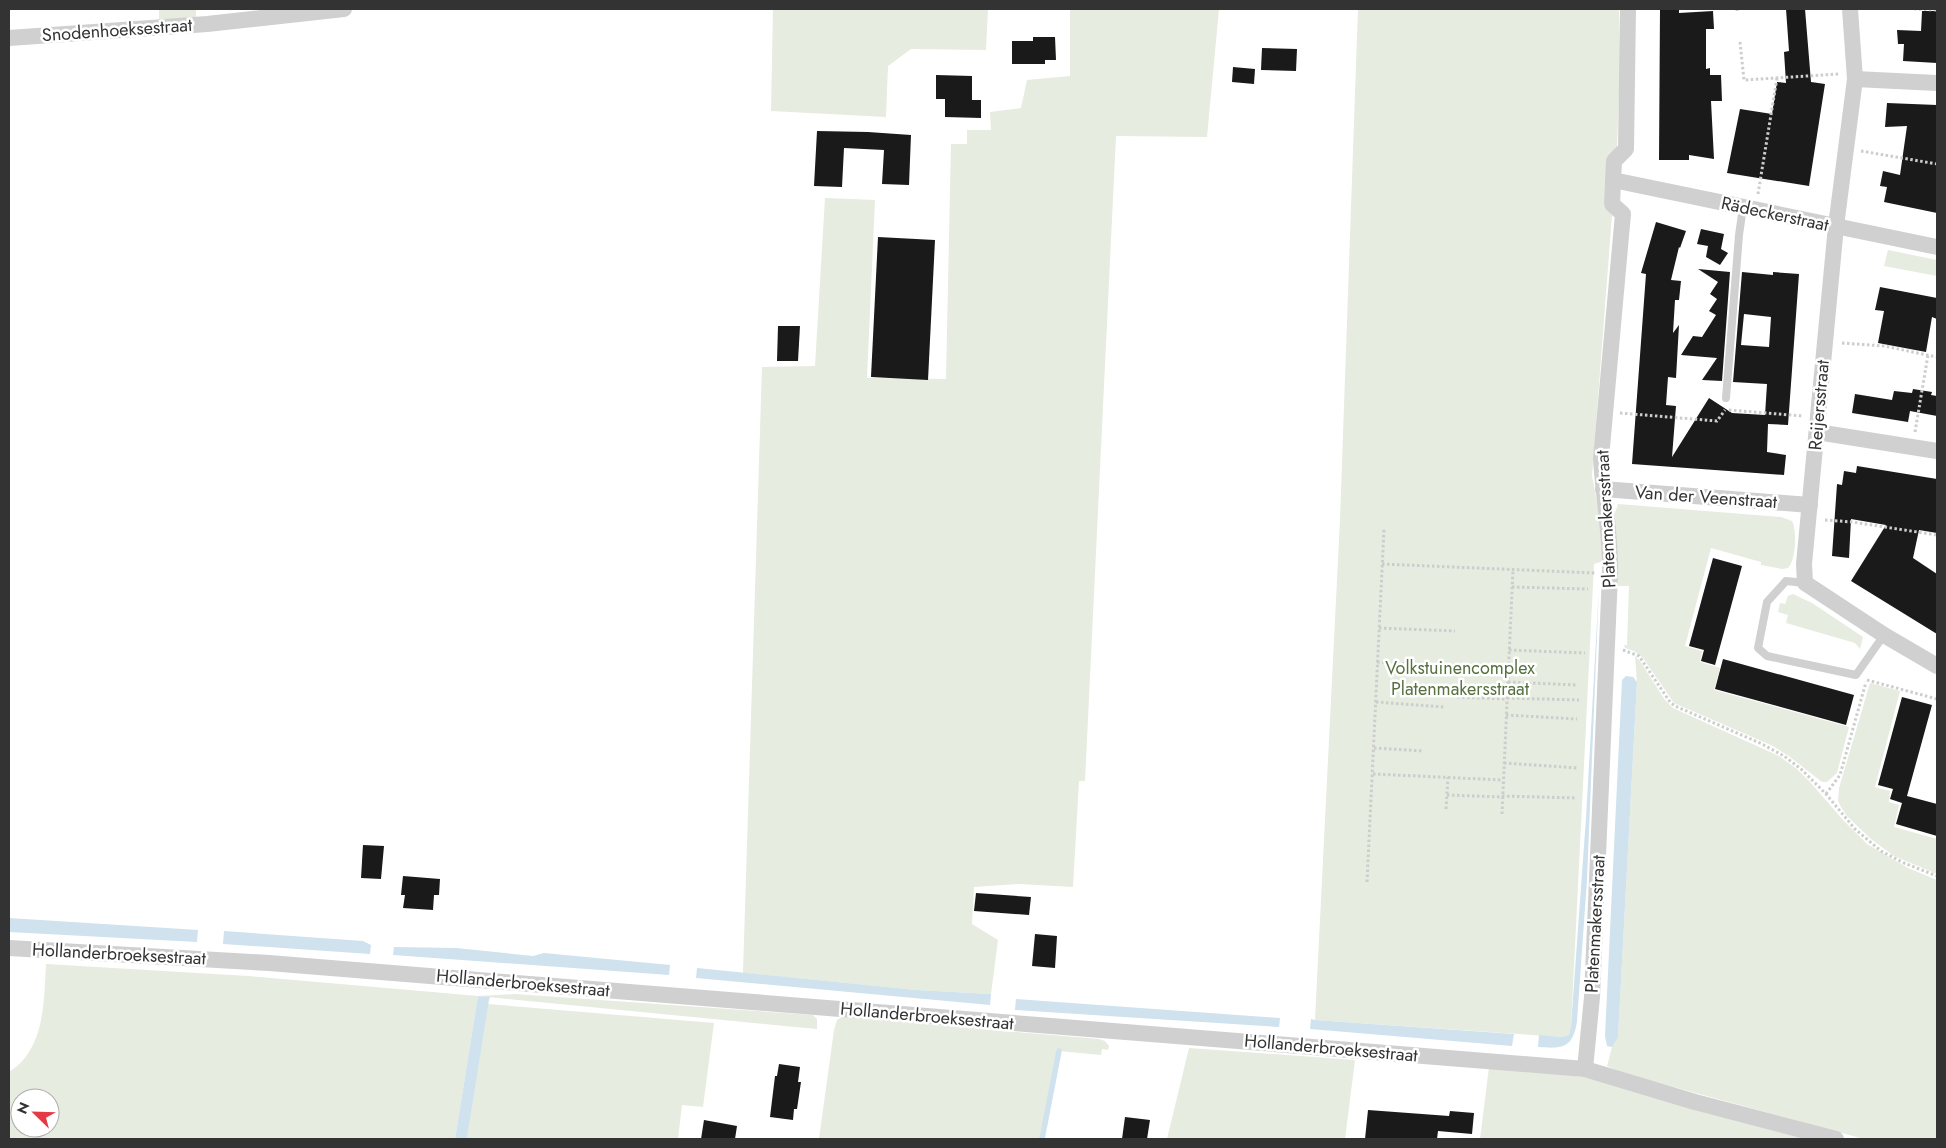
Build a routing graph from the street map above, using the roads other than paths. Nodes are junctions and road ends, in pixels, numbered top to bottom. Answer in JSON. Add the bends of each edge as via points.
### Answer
{"nodes":[{"id":1,"x":344,"y":9,"type":"edge"},
{"id":2,"x":1628,"y":9,"type":"edge"},
{"id":3,"x":1850,"y":9,"type":"edge"},
{"id":4,"x":9,"y":38,"type":"edge"},
{"id":5,"x":1855,"y":76,"type":"junction"},
{"id":6,"x":1937,"y":82,"type":"edge"},
{"id":7,"x":1613,"y":180,"type":"junction"},
{"id":8,"x":1750,"y":208,"type":"junction"},
{"id":9,"x":1836,"y":226,"type":"junction"},
{"id":10,"x":1937,"y":247,"type":"edge"},
{"id":11,"x":1726,"y":398,"type":"road end"},
{"id":12,"x":1818,"y":424,"type":"junction"},
{"id":13,"x":1937,"y":451,"type":"edge"},
{"id":14,"x":1603,"y":489,"type":"junction"},
{"id":15,"x":1810,"y":512,"type":"junction"},
{"id":16,"x":1805,"y":583,"type":"junction"},
{"id":17,"x":1884,"y":635,"type":"junction"},
{"id":18,"x":1937,"y":666,"type":"edge"},
{"id":19,"x":9,"y":948,"type":"edge"},
{"id":20,"x":1585,"y":1069,"type":"junction"},
{"id":21,"x":1836,"y":1139,"type":"edge"}],
"edges":[{"from":1,"to":4,"type":"street","name":"Snodenhoeksestraat","via":[[207,24]]},
{"from":2,"to":7,"type":"street","name":"Platenmakersstraat","via":[[1626,150],[1614,161]]},
{"from":3,"to":5,"type":"street","name":"Reijersstraat"},
{"from":5,"to":6,"type":"street"},
{"from":5,"to":9,"type":"street","name":"Reijersstraat"},
{"from":7,"to":8,"type":"street","name":"Rädeckerstraat"},
{"from":7,"to":14,"type":"street","name":"Platenmakersstraat","via":[[1612,204],[1623,214],[1604,412]]},
{"from":8,"to":9,"type":"street","name":"Rädeckerstraat"},
{"from":8,"to":11,"type":"lane","via":[[1739,235]]},
{"from":9,"to":10,"type":"street","name":"Rädeckerstraat"},
{"from":9,"to":12,"type":"street","name":"Reijersstraat"},
{"from":12,"to":13,"type":"street"},
{"from":12,"to":15,"type":"street","name":"Reijersstraat"},
{"from":14,"to":15,"type":"street","name":"Van der Veenstraat"},
{"from":14,"to":20,"type":"street","name":"Platenmakersstraat","via":[[1611,551],[1592,997]]},
{"from":15,"to":16,"type":"street","name":"Reijersstraat"},
{"from":16,"to":17,"type":"street"},
{"from":16,"to":17,"type":"lane","via":[[1786,581],[1768,602],[1758,648],[1767,656],[1856,675]]},
{"from":17,"to":18,"type":"street"},
{"from":19,"to":20,"type":"street","name":"Hollanderbroeksestraat","via":[[269,963]]},
{"from":20,"to":21,"type":"street","name":"Hollanderbroeksestraat"}]}
